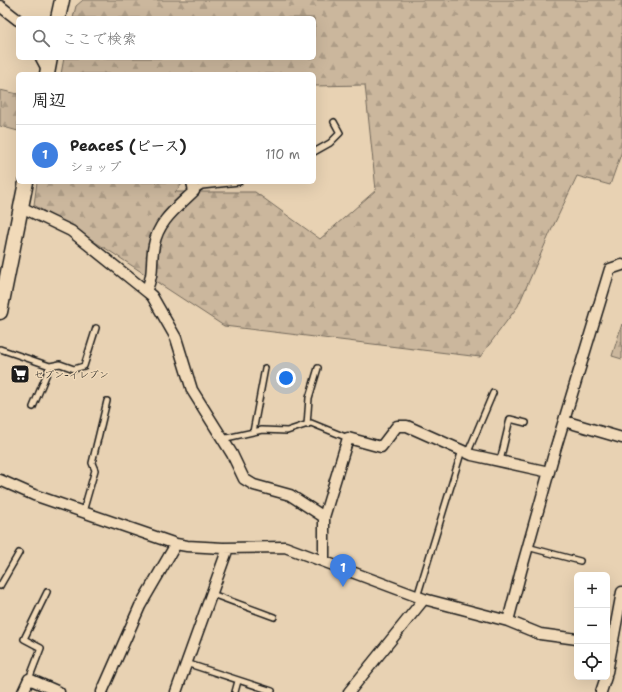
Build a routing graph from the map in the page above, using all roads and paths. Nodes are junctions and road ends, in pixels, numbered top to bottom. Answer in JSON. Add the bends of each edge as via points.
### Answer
{"nodes":[{"id":1,"x":62,"y":0,"type":"edge"},
{"id":2,"x":0,"y":6,"type":"edge"},
{"id":3,"x":58,"y":16,"type":"edge"},
{"id":4,"x":16,"y":18,"type":"edge"},
{"id":5,"x":334,"y":122,"type":"dead end"},
{"id":6,"x":316,"y":151,"type":"edge"},
{"id":7,"x":26,"y":184,"type":"edge"},
{"id":8,"x":220,"y":184,"type":"edge"},
{"id":9,"x":193,"y":187,"type":"edge"},
{"id":10,"x":21,"y":207,"type":"junction"},
{"id":11,"x":622,"y":265,"type":"edge"},
{"id":12,"x":146,"y":291,"type":"junction"},
{"id":13,"x":0,"y":312,"type":"edge"},
{"id":14,"x":96,"y":328,"type":"dead end"},
{"id":15,"x":0,"y":349,"type":"edge"},
{"id":16,"x":50,"y":366,"type":"junction"},
{"id":17,"x":265,"y":368,"type":"dead end"},
{"id":18,"x":318,"y":368,"type":"dead end"},
{"id":19,"x":493,"y":393,"type":"dead end"},
{"id":20,"x":107,"y":401,"type":"dead end"},
{"id":21,"x":33,"y":407,"type":"dead end"},
{"id":22,"x":564,"y":421,"type":"junction"},
{"id":23,"x":526,"y":423,"type":"dead end"},
{"id":24,"x":307,"y":425,"type":"junction"},
{"id":25,"x":253,"y":432,"type":"junction"},
{"id":26,"x":348,"y":438,"type":"junction"},
{"id":27,"x":622,"y":438,"type":"edge"},
{"id":28,"x":222,"y":439,"type":"junction"},
{"id":29,"x":465,"y":451,"type":"junction"},
{"id":30,"x":500,"y":461,"type":"junction"},
{"id":31,"x":549,"y":472,"type":"junction"},
{"id":32,"x":0,"y":480,"type":"edge"},
{"id":33,"x":83,"y":512,"type":"junction"},
{"id":34,"x":324,"y":517,"type":"junction"},
{"id":35,"x":176,"y":544,"type":"junction"},
{"id":36,"x":228,"y":548,"type":"junction"},
{"id":37,"x":528,"y":548,"type":"junction"},
{"id":38,"x":19,"y":553,"type":"dead end"},
{"id":39,"x":324,"y":561,"type":"junction"},
{"id":40,"x":580,"y":561,"type":"dead end"},
{"id":41,"x":0,"y":586,"type":"edge"},
{"id":42,"x":47,"y":592,"type":"dead end"},
{"id":43,"x":622,"y":592,"type":"edge"},
{"id":44,"x":212,"y":594,"type":"junction"},
{"id":45,"x":421,"y":598,"type":"junction"},
{"id":46,"x":274,"y":617,"type":"dead end"},
{"id":47,"x":508,"y":621,"type":"junction"},
{"id":48,"x":574,"y":639,"type":"edge"},
{"id":49,"x":614,"y":642,"type":"edge"},
{"id":50,"x":610,"y":659,"type":"edge"},
{"id":51,"x":185,"y":663,"type":"junction"},
{"id":52,"x":29,"y":679,"type":"junction"},
{"id":53,"x":238,"y":680,"type":"junction"},
{"id":54,"x":605,"y":680,"type":"edge"},
{"id":55,"x":272,"y":691,"type":"dead end"},
{"id":56,"x":24,"y":692,"type":"edge"},
{"id":57,"x":59,"y":692,"type":"edge"},
{"id":58,"x":102,"y":692,"type":"edge"},
{"id":59,"x":176,"y":692,"type":"edge"},
{"id":60,"x":235,"y":692,"type":"edge"},
{"id":61,"x":349,"y":692,"type":"edge"},
{"id":62,"x":602,"y":692,"type":"edge"}],
"edges":[{"from":1,"to":3,"type":"main road"},
{"from":2,"to":4,"type":"street"},
{"from":5,"to":6,"type":"lane","via":[[340,133],[330,143]]},
{"from":7,"to":10,"type":"main road"},
{"from":8,"to":9,"type":"lane"},
{"from":9,"to":12,"type":"street","via":[[162,222],[154,245],[153,270]]},
{"from":10,"to":12,"type":"street","via":[[71,231]]},
{"from":10,"to":13,"type":"main road"},
{"from":11,"to":22,"type":"street","via":[[610,269]]},
{"from":12,"to":28,"type":"street","via":[[152,296],[176,338],[189,385]]},
{"from":14,"to":16,"type":"lane","via":[[84,366],[74,369],[60,364]]},
{"from":15,"to":16,"type":"lane"},
{"from":16,"to":21,"type":"lane"},
{"from":17,"to":25,"type":"lane"},
{"from":18,"to":24,"type":"lane","via":[[310,398]]},
{"from":19,"to":29,"type":"lane"},
{"from":20,"to":33,"type":"lane","via":[[92,463],[95,470]]},
{"from":22,"to":27,"type":"street"},
{"from":22,"to":31,"type":"street"},
{"from":23,"to":30,"type":"lane","via":[[510,419]]},
{"from":24,"to":25,"type":"lane","via":[[287,431]]},
{"from":24,"to":26,"type":"lane","via":[[318,425]]},
{"from":25,"to":28,"type":"lane"},
{"from":26,"to":29,"type":"street","via":[[380,447],[397,426],[401,425]]},
{"from":26,"to":34,"type":"street"},
{"from":28,"to":34,"type":"street","via":[[244,478],[254,485],[290,495]]},
{"from":29,"to":30,"type":"street"},
{"from":29,"to":45,"type":"lane"},
{"from":30,"to":31,"type":"street"},
{"from":31,"to":37,"type":"street"},
{"from":32,"to":33,"type":"street"},
{"from":33,"to":35,"type":"street"},
{"from":34,"to":39,"type":"street"},
{"from":35,"to":36,"type":"street"},
{"from":35,"to":58,"type":"street","via":[[140,606]]},
{"from":36,"to":39,"type":"street","via":[[285,547]]},
{"from":36,"to":44,"type":"street"},
{"from":37,"to":40,"type":"lane"},
{"from":37,"to":47,"type":"street"},
{"from":38,"to":41,"type":"lane"},
{"from":39,"to":45,"type":"street"},
{"from":42,"to":52,"type":"lane","via":[[24,639],[41,648]]},
{"from":43,"to":49,"type":"street"},
{"from":44,"to":46,"type":"lane"},
{"from":44,"to":51,"type":"street"},
{"from":45,"to":47,"type":"street"},
{"from":45,"to":61,"type":"street"},
{"from":47,"to":48,"type":"street","via":[[540,634]]},
{"from":49,"to":50,"type":"street"},
{"from":51,"to":53,"type":"lane"},
{"from":51,"to":59,"type":"street"},
{"from":52,"to":56,"type":"street"},
{"from":52,"to":57,"type":"street"},
{"from":53,"to":55,"type":"lane"},
{"from":53,"to":60,"type":"lane"},
{"from":54,"to":62,"type":"street"}]}
